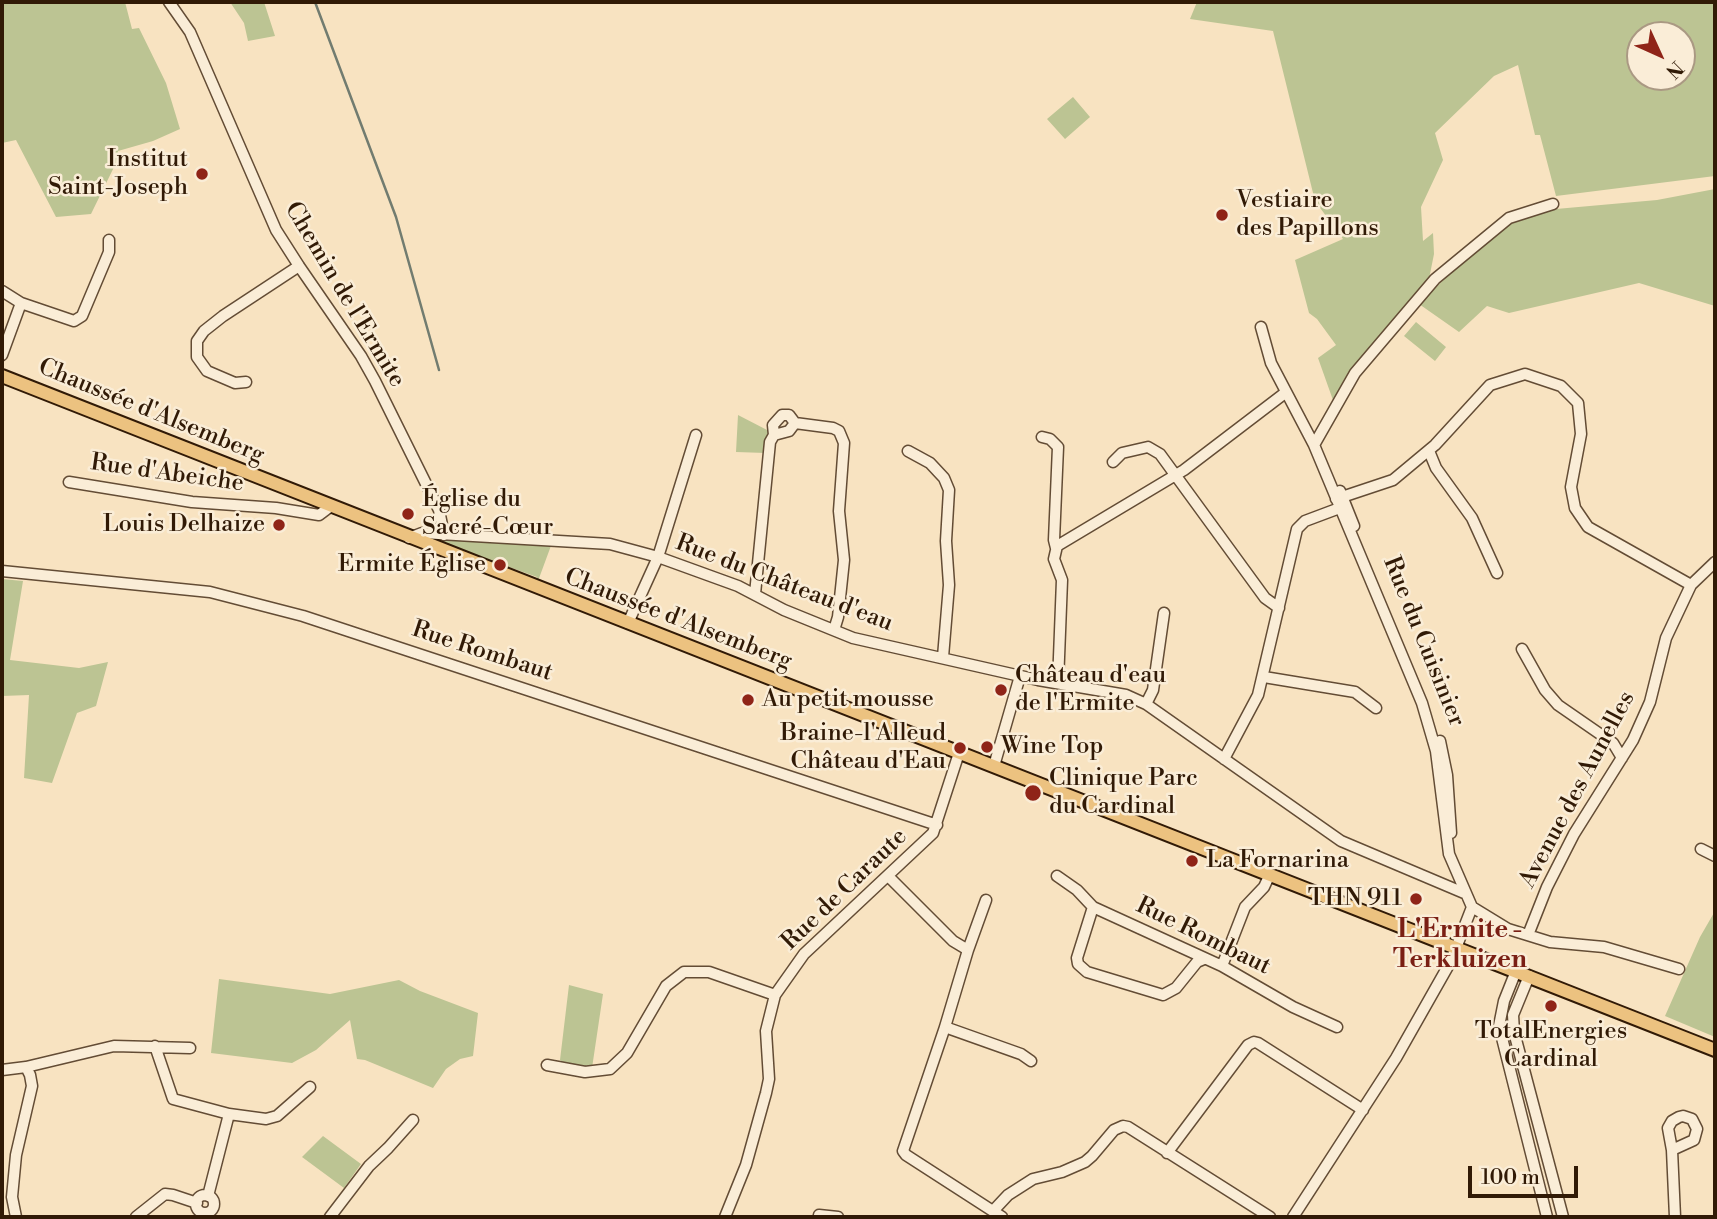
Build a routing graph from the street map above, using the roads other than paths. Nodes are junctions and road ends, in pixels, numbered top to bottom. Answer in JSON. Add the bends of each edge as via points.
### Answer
{"nodes":[{"id":1,"x":169,"y":2,"type":"edge"},
{"id":2,"x":1553,"y":204,"type":"dead end"},
{"id":3,"x":109,"y":240,"type":"dead end"},
{"id":4,"x":299,"y":266,"type":"junction"},
{"id":5,"x":2,"y":291,"type":"edge"},
{"id":6,"x":21,"y":303,"type":"junction"},
{"id":7,"x":1261,"y":327,"type":"dead end"},
{"id":8,"x":2,"y":355,"type":"edge"},
{"id":9,"x":2,"y":376,"type":"edge"},
{"id":10,"x":246,"y":382,"type":"dead end"},
{"id":11,"x":1285,"y":393,"type":"junction"},
{"id":12,"x":795,"y":423,"type":"junction"},
{"id":13,"x":696,"y":435,"type":"dead end"},
{"id":14,"x":774,"y":435,"type":"junction"},
{"id":15,"x":1042,"y":437,"type":"dead end"},
{"id":16,"x":1314,"y":445,"type":"junction"},
{"id":17,"x":908,"y":451,"type":"dead end"},
{"id":18,"x":1429,"y":451,"type":"junction"},
{"id":19,"x":1113,"y":462,"type":"dead end"},
{"id":20,"x":1417,"y":462,"type":"junction"},
{"id":21,"x":1436,"y":468,"type":"junction"},
{"id":22,"x":1175,"y":476,"type":"junction"},
{"id":23,"x":69,"y":482,"type":"dead end"},
{"id":24,"x":311,"y":498,"type":"junction"},
{"id":25,"x":1341,"y":502,"type":"junction"},
{"id":26,"x":331,"y":506,"type":"junction"},
{"id":27,"x":300,"y":512,"type":"junction"},
{"id":28,"x":443,"y":536,"type":"junction"},
{"id":29,"x":410,"y":538,"type":"junction"},
{"id":30,"x":1058,"y":545,"type":"junction"},
{"id":31,"x":658,"y":557,"type":"junction"},
{"id":32,"x":1715,"y":562,"type":"edge"},
{"id":33,"x":2,"y":572,"type":"edge"},
{"id":34,"x":1497,"y":573,"type":"dead end"},
{"id":35,"x":1691,"y":585,"type":"junction"},
{"id":36,"x":755,"y":594,"type":"junction"},
{"id":37,"x":1279,"y":608,"type":"junction"},
{"id":38,"x":1164,"y":613,"type":"dead end"},
{"id":39,"x":628,"y":622,"type":"junction"},
{"id":40,"x":834,"y":630,"type":"junction"},
{"id":41,"x":1522,"y":649,"type":"dead end"},
{"id":42,"x":943,"y":657,"type":"junction"},
{"id":43,"x":1020,"y":676,"type":"junction"},
{"id":44,"x":1264,"y":677,"type":"junction"},
{"id":45,"x":1058,"y":683,"type":"junction"},
{"id":46,"x":1146,"y":704,"type":"junction"},
{"id":47,"x":1376,"y":708,"type":"dead end"},
{"id":48,"x":1633,"y":740,"type":"junction"},
{"id":49,"x":1613,"y":743,"type":"junction"},
{"id":50,"x":959,"y":753,"type":"junction"},
{"id":51,"x":1622,"y":758,"type":"junction"},
{"id":52,"x":1224,"y":759,"type":"junction"},
{"id":53,"x":994,"y":766,"type":"junction"},
{"id":54,"x":937,"y":825,"type":"junction"},
{"id":55,"x":1700,"y":849,"type":"dead end"},
{"id":56,"x":1715,"y":856,"type":"edge"},
{"id":57,"x":1269,"y":874,"type":"junction"},
{"id":58,"x":888,"y":876,"type":"junction"},
{"id":59,"x":1057,"y":876,"type":"dead end"},
{"id":60,"x":1464,"y":893,"type":"junction"},
{"id":61,"x":986,"y":900,"type":"dead end"},
{"id":62,"x":1093,"y":907,"type":"junction"},
{"id":63,"x":1472,"y":907,"type":"junction"},
{"id":64,"x":1528,"y":935,"type":"junction"},
{"id":65,"x":1457,"y":948,"type":"junction"},
{"id":66,"x":968,"y":950,"type":"junction"},
{"id":67,"x":1204,"y":959,"type":"junction"},
{"id":68,"x":1222,"y":965,"type":"junction"},
{"id":69,"x":1679,"y":969,"type":"dead end"},
{"id":70,"x":1522,"y":973,"type":"junction"},
{"id":71,"x":775,"y":995,"type":"junction"},
{"id":72,"x":945,"y":1027,"type":"junction"},
{"id":73,"x":1337,"y":1027,"type":"dead end"},
{"id":74,"x":155,"y":1046,"type":"junction"},
{"id":75,"x":190,"y":1048,"type":"dead end"},
{"id":76,"x":1715,"y":1049,"type":"edge"},
{"id":77,"x":1031,"y":1061,"type":"dead end"},
{"id":78,"x":547,"y":1065,"type":"dead end"},
{"id":79,"x":26,"y":1067,"type":"junction"},
{"id":80,"x":2,"y":1070,"type":"edge"},
{"id":81,"x":310,"y":1087,"type":"dead end"},
{"id":82,"x":1363,"y":1110,"type":"junction"},
{"id":83,"x":229,"y":1114,"type":"junction"},
{"id":84,"x":414,"y":1120,"type":"dead end"},
{"id":85,"x":1672,"y":1150,"type":"dead end"},
{"id":86,"x":1167,"y":1153,"type":"junction"},
{"id":87,"x":208,"y":1196,"type":"junction"},
{"id":88,"x":197,"y":1203,"type":"junction"},
{"id":89,"x":998,"y":1214,"type":"edge"},
{"id":90,"x":819,"y":1215,"type":"dead end"},
{"id":91,"x":16,"y":1217,"type":"edge"},
{"id":92,"x":136,"y":1217,"type":"edge"},
{"id":93,"x":330,"y":1217,"type":"edge"},
{"id":94,"x":724,"y":1217,"type":"edge"},
{"id":95,"x":838,"y":1217,"type":"edge"},
{"id":96,"x":1270,"y":1217,"type":"edge"},
{"id":97,"x":1293,"y":1217,"type":"edge"},
{"id":98,"x":1547,"y":1217,"type":"edge"},
{"id":99,"x":1563,"y":1217,"type":"edge"},
{"id":100,"x":1675,"y":1217,"type":"edge"}],
"edges":[{"from":1,"to":4,"type":"street","name":"Chemin de l'Ermite","via":[[190,32],[276,230]]},
{"from":2,"to":16,"type":"street","via":[[1509,218],[1435,279],[1356,373]]},
{"from":3,"to":6,"type":"street","via":[[109,253],[82,316],[74,321]]},
{"from":4,"to":10,"type":"street","via":[[223,316],[197,341],[197,357],[207,371],[235,383]]},
{"from":4,"to":28,"type":"street","name":"Chemin de l'Ermite","via":[[375,381],[439,510]]},
{"from":5,"to":6,"type":"street"},
{"from":6,"to":8,"type":"street"},
{"from":7,"to":11,"type":"street","name":"Rue du Cuisinier"},
{"from":9,"to":24,"type":"main road","name":"Chaussée d'Alsemberg"},
{"from":11,"to":16,"type":"street","name":"Rue du Cuisinier"},
{"from":11,"to":22,"type":"street"},
{"from":12,"to":14,"type":"street","via":[[789,431]]},
{"from":12,"to":14,"type":"street","via":[[789,415],[782,415],[773,425]]},
{"from":12,"to":40,"type":"street","via":[[833,428],[844,443],[839,511],[844,560]]},
{"from":13,"to":31,"type":"street"},
{"from":14,"to":36,"type":"street"},
{"from":15,"to":30,"type":"street","via":[[1058,447],[1054,540]]},
{"from":16,"to":25,"type":"street","name":"Rue du Cuisinier"},
{"from":17,"to":42,"type":"street","via":[[930,463],[949,490]]},
{"from":18,"to":20,"type":"street"},
{"from":18,"to":21,"type":"street"},
{"from":18,"to":35,"type":"street","via":[[1490,385],[1525,374],[1560,386],[1578,403],[1581,433],[1571,487],[1575,508],[1588,527]]},
{"from":19,"to":22,"type":"street","via":[[1122,453],[1148,447],[1160,454]]},
{"from":20,"to":21,"type":"street"},
{"from":20,"to":25,"type":"street","via":[[1393,480]]},
{"from":21,"to":34,"type":"street","via":[[1472,518]]},
{"from":22,"to":30,"type":"street"},
{"from":22,"to":37,"type":"street","via":[[1265,598]]},
{"from":23,"to":27,"type":"street","name":"Rue d'Abeiche","via":[[192,502]]},
{"from":24,"to":26,"type":"main road","name":"Chaussée d'Alsemberg"},
{"from":24,"to":27,"type":"street"},
{"from":25,"to":37,"type":"street","via":[[1297,529]]},
{"from":25,"to":60,"type":"street","name":"Rue du Cuisinier","via":[[1429,702],[1445,762],[1455,865]]},
{"from":26,"to":27,"type":"street","name":"Rue d'Abeiche","via":[[319,515]]},
{"from":26,"to":29,"type":"main road","name":"Chaussée d'Alsemberg"},
{"from":28,"to":29,"type":"street","name":"Rue du Château d'eau","via":[[422,533]]},
{"from":28,"to":31,"type":"street","name":"Rue du Château d'eau","via":[[589,541]]},
{"from":29,"to":39,"type":"main road","name":"Chaussée d'Alsemberg"},
{"from":30,"to":45,"type":"street","via":[[1054,559],[1062,580]]},
{"from":31,"to":36,"type":"street","name":"Rue du Château d'eau"},
{"from":31,"to":39,"type":"street"},
{"from":32,"to":35,"type":"street"},
{"from":33,"to":54,"type":"street","name":"Rue Rombaut","via":[[210,592],[303,616]]},
{"from":35,"to":48,"type":"street","name":"Avenue des Aunelles","via":[[1666,638],[1650,702]]},
{"from":36,"to":40,"type":"street","name":"Rue du Château d'eau"},
{"from":37,"to":44,"type":"street"},
{"from":38,"to":46,"type":"street","via":[[1153,690]]},
{"from":39,"to":50,"type":"main road","name":"Chaussée d'Alsemberg"},
{"from":40,"to":42,"type":"street","name":"Rue du Château d'eau","via":[[886,647]]},
{"from":41,"to":49,"type":"street","via":[[1558,705]]},
{"from":42,"to":43,"type":"street","name":"Rue du Château d'eau"},
{"from":43,"to":45,"type":"street","name":"Rue du Château d'eau"},
{"from":43,"to":53,"type":"street"},
{"from":44,"to":47,"type":"street","via":[[1355,692]]},
{"from":44,"to":52,"type":"street"},
{"from":45,"to":46,"type":"street","name":"Rue du Château d'eau","via":[[1126,695]]},
{"from":46,"to":52,"type":"street","name":"Rue du Château d'eau"},
{"from":48,"to":49,"type":"street"},
{"from":48,"to":51,"type":"street","name":"Avenue des Aunelles"},
{"from":49,"to":51,"type":"street"},
{"from":50,"to":53,"type":"main road","name":"Chaussée d'Alsemberg"},
{"from":50,"to":54,"type":"street","name":"Rue de Caraute"},
{"from":51,"to":64,"type":"street","name":"Avenue des Aunelles","via":[[1574,834]]},
{"from":52,"to":60,"type":"street","name":"Rue du Château d'eau","via":[[1341,841]]},
{"from":53,"to":57,"type":"main road","name":"Chaussée d'Alsemberg"},
{"from":54,"to":58,"type":"street","name":"Rue de Caraute"},
{"from":55,"to":56,"type":"street"},
{"from":57,"to":65,"type":"main road","name":"Chaussée d'Alsemberg"},
{"from":57,"to":68,"type":"street","via":[[1264,887],[1245,907]]},
{"from":58,"to":66,"type":"street","via":[[953,941]]},
{"from":58,"to":71,"type":"street","name":"Rue de Caraute","via":[[804,954]]},
{"from":59,"to":62,"type":"street","name":"Rue Rombaut"},
{"from":60,"to":63,"type":"street","name":"Rue du Cuisinier"},
{"from":61,"to":66,"type":"street"},
{"from":62,"to":67,"type":"street","name":"Rue Rombaut"},
{"from":62,"to":67,"type":"street","via":[[1077,958],[1087,972],[1163,995]]},
{"from":63,"to":64,"type":"street"},
{"from":63,"to":65,"type":"street"},
{"from":64,"to":69,"type":"street","via":[[1549,942],[1604,947]]},
{"from":65,"to":70,"type":"main road","name":"Chaussée d'Alsemberg"},
{"from":65,"to":82,"type":"street"},
{"from":66,"to":72,"type":"street"},
{"from":67,"to":68,"type":"street","name":"Rue Rombaut"},
{"from":68,"to":73,"type":"street","name":"Rue Rombaut"},
{"from":70,"to":76,"type":"main road","name":"Chaussée d'Alsemberg"},
{"from":70,"to":98,"type":"street","via":[[1504,1001],[1499,1026]]},
{"from":70,"to":99,"type":"street","via":[[1514,1032]]},
{"from":71,"to":78,"type":"street","via":[[709,972],[684,972],[666,986],[627,1053],[610,1069],[585,1072]]},
{"from":71,"to":94,"type":"street","name":"Rue de Caraute","via":[[766,1031],[766,1093],[746,1165]]},
{"from":72,"to":77,"type":"street"},
{"from":72,"to":89,"type":"street","via":[[904,1146],[906,1155]]},
{"from":74,"to":75,"type":"street"},
{"from":74,"to":79,"type":"street","via":[[114,1046]]},
{"from":74,"to":83,"type":"street","via":[[173,1099]]},
{"from":79,"to":80,"type":"street"},
{"from":79,"to":91,"type":"street","via":[[32,1086],[16,1155],[12,1197]]},
{"from":81,"to":83,"type":"street","via":[[277,1116]]},
{"from":82,"to":86,"type":"street","via":[[1254,1042]]},
{"from":82,"to":97,"type":"street"},
{"from":83,"to":87,"type":"street"},
{"from":84,"to":93,"type":"street","via":[[369,1166]]},
{"from":85,"to":100,"type":"street"},
{"from":86,"to":89,"type":"street","via":[[1128,1127],[1118,1127],[1085,1162],[1032,1178],[1009,1195]]},
{"from":86,"to":96,"type":"street"},
{"from":87,"to":88,"type":"street"},
{"from":87,"to":88,"type":"street","via":[[214,1202],[212,1211],[203,1213]]},
{"from":88,"to":92,"type":"street","via":[[165,1194]]},
{"from":90,"to":95,"type":"street"}]}
